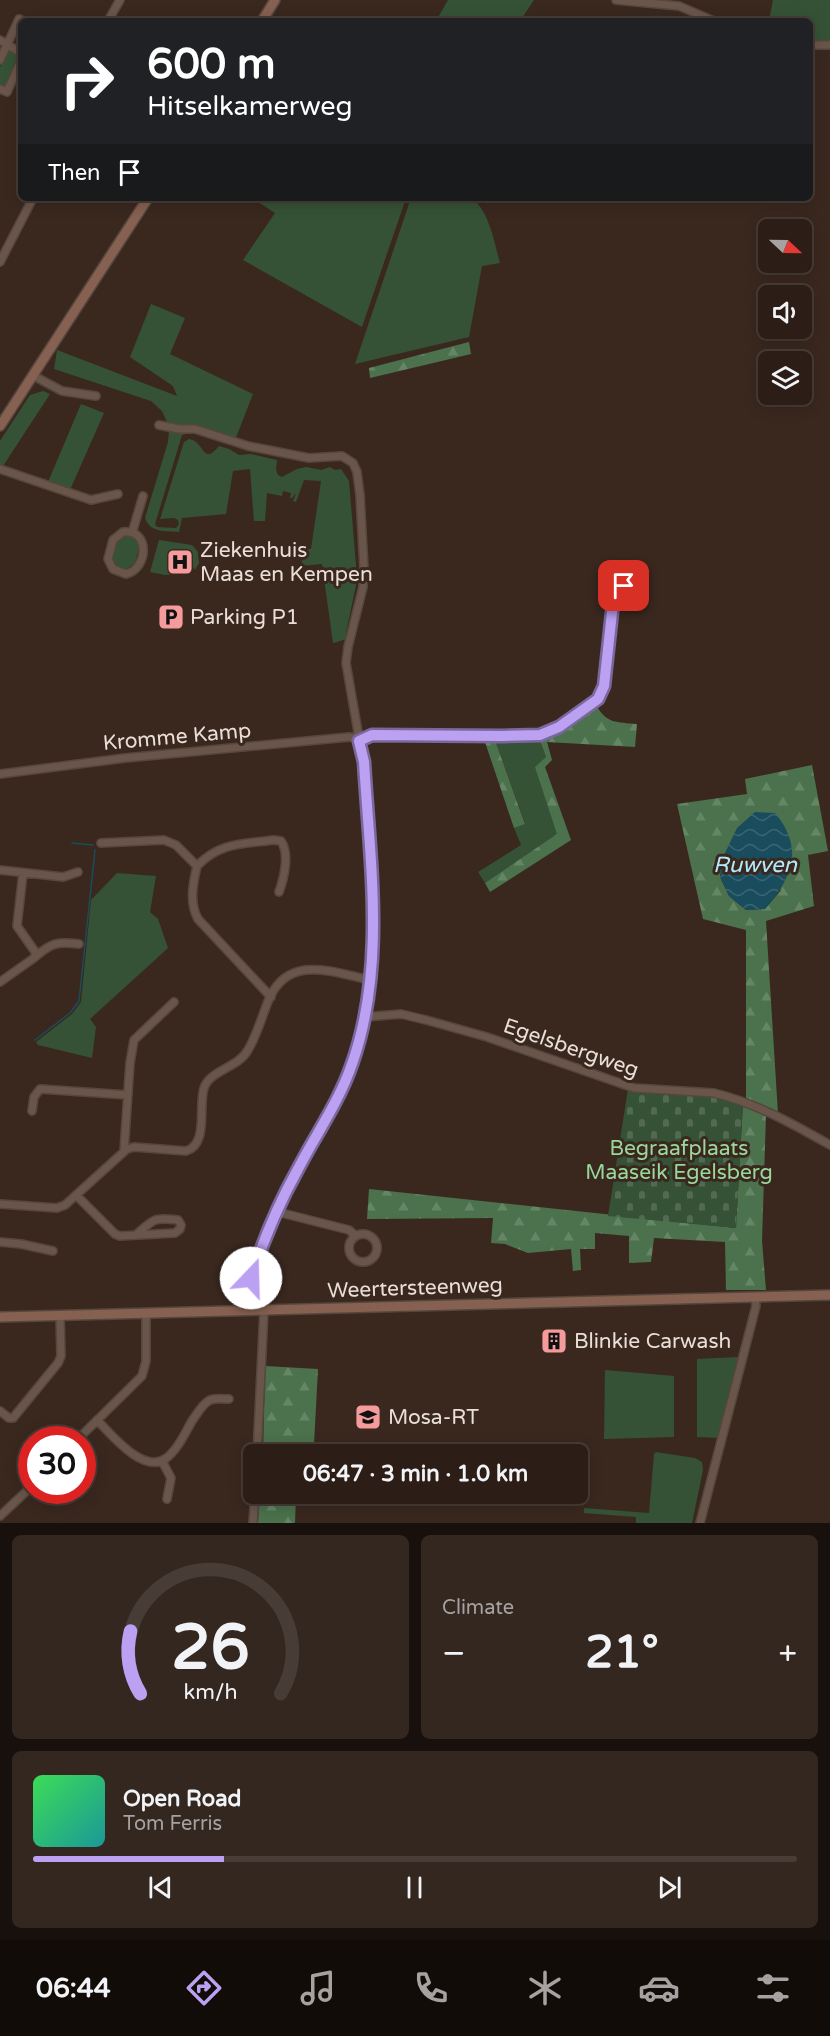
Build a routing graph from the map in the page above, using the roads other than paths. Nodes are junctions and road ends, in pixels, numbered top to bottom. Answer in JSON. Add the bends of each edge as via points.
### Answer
{"nodes":[{"id":1,"x":120,"y":0,"type":"edge"},
{"id":2,"x":275,"y":0,"type":"edge"},
{"id":3,"x":616,"y":0,"type":"edge"},
{"id":4,"x":110,"y":18,"type":"edge"},
{"id":5,"x":264,"y":18,"type":"edge"},
{"id":6,"x":707,"y":18,"type":"edge"},
{"id":7,"x":18,"y":21,"type":"edge"},
{"id":8,"x":4,"y":42,"type":"edge"},
{"id":9,"x":813,"y":45,"type":"edge"},
{"id":10,"x":830,"y":45,"type":"edge"},
{"id":11,"x":18,"y":51,"type":"edge"},
{"id":12,"x":0,"y":60,"type":"edge"},
{"id":13,"x":18,"y":68,"type":"edge"},
{"id":14,"x":0,"y":89,"type":"edge"},
{"id":15,"x":31,"y":201,"type":"edge"},
{"id":16,"x":146,"y":201,"type":"edge"},
{"id":17,"x":0,"y":262,"type":"edge"},
{"id":18,"x":32,"y":375,"type":"junction"},
{"id":19,"x":96,"y":396,"type":"dead end"},
{"id":20,"x":159,"y":425,"type":"dead end"},
{"id":21,"x":0,"y":426,"type":"edge"},
{"id":22,"x":0,"y":469,"type":"edge"},
{"id":23,"x":118,"y":494,"type":"dead end"},
{"id":24,"x":143,"y":496,"type":"dead end"},
{"id":25,"x":132,"y":532,"type":"junction"},
{"id":26,"x":644,"y":580,"type":"dead end"},
{"id":27,"x":358,"y":740,"type":"junction"},
{"id":28,"x":0,"y":774,"type":"edge"},
{"id":29,"x":101,"y":843,"type":"dead end"},
{"id":30,"x":197,"y":866,"type":"junction"},
{"id":31,"x":0,"y":870,"type":"edge"},
{"id":32,"x":78,"y":872,"type":"dead end"},
{"id":33,"x":23,"y":873,"type":"junction"},
{"id":34,"x":279,"y":892,"type":"dead end"},
{"id":35,"x":79,"y":944,"type":"dead end"},
{"id":36,"x":34,"y":958,"type":"junction"},
{"id":37,"x":370,"y":980,"type":"junction"},
{"id":38,"x":0,"y":982,"type":"edge"},
{"id":39,"x":271,"y":997,"type":"junction"},
{"id":40,"x":174,"y":1002,"type":"dead end"},
{"id":41,"x":365,"y":1017,"type":"junction"},
{"id":42,"x":128,"y":1095,"type":"junction"},
{"id":43,"x":32,"y":1111,"type":"dead end"},
{"id":44,"x":830,"y":1145,"type":"edge"},
{"id":45,"x":124,"y":1150,"type":"junction"},
{"id":46,"x":77,"y":1196,"type":"junction"},
{"id":47,"x":0,"y":1204,"type":"edge"},
{"id":48,"x":278,"y":1212,"type":"junction"},
{"id":49,"x":136,"y":1235,"type":"junction"},
{"id":50,"x":356,"y":1236,"type":"junction"},
{"id":51,"x":0,"y":1242,"type":"edge"},
{"id":52,"x":53,"y":1251,"type":"dead end"},
{"id":53,"x":830,"y":1295,"type":"edge"},
{"id":54,"x":755,"y":1297,"type":"junction"},
{"id":55,"x":264,"y":1310,"type":"junction"},
{"id":56,"x":248,"y":1311,"type":"junction"},
{"id":57,"x":146,"y":1314,"type":"junction"},
{"id":58,"x":60,"y":1316,"type":"junction"},
{"id":59,"x":0,"y":1317,"type":"edge"},
{"id":60,"x":229,"y":1399,"type":"dead end"},
{"id":61,"x":0,"y":1411,"type":"edge"},
{"id":62,"x":97,"y":1420,"type":"junction"},
{"id":63,"x":91,"y":1426,"type":"edge"},
{"id":64,"x":258,"y":1444,"type":"edge"},
{"id":65,"x":162,"y":1461,"type":"junction"},
{"id":66,"x":18,"y":1499,"type":"edge"},
{"id":67,"x":167,"y":1499,"type":"dead end"},
{"id":68,"x":254,"y":1504,"type":"edge"},
{"id":69,"x":0,"y":1516,"type":"edge"},
{"id":70,"x":253,"y":1523,"type":"edge"},
{"id":71,"x":700,"y":1523,"type":"edge"}],
"edges":[{"from":1,"to":4,"type":"street"},
{"from":2,"to":5,"type":"main road"},
{"from":3,"to":6,"type":"street","via":[[679,6]]},
{"from":7,"to":8,"type":"street"},
{"from":8,"to":11,"type":"street"},
{"from":8,"to":12,"type":"street"},
{"from":9,"to":10,"type":"street"},
{"from":13,"to":14,"type":"street","via":[[7,92]]},
{"from":15,"to":17,"type":"street"},
{"from":16,"to":18,"type":"main road"},
{"from":18,"to":19,"type":"street","via":[[62,391]]},
{"from":18,"to":21,"type":"main road"},
{"from":20,"to":27,"type":"street","via":[[195,429],[248,446],[309,458],[342,456],[353,463],[360,495],[364,568],[346,663]]},
{"from":22,"to":23,"type":"street","via":[[91,500]]},
{"from":24,"to":25,"type":"street"},
{"from":25,"to":25,"type":"street","via":[[117,535],[108,553],[110,564],[120,573],[133,571],[143,552],[141,540]]},
{"from":26,"to":27,"type":"street","name":"Kromme Kamp","via":[[624,586],[614,594],[604,686],[598,699],[559,727],[540,735],[372,735]]},
{"from":27,"to":28,"type":"street","name":"Kromme Kamp","via":[[349,737],[125,758]]},
{"from":27,"to":37,"type":"street","via":[[364,762],[374,926]]},
{"from":29,"to":30,"type":"street","via":[[164,840],[176,845]]},
{"from":30,"to":34,"type":"street","via":[[224,846],[281,841],[285,860]]},
{"from":30,"to":39,"type":"street","via":[[192,903],[198,919]]},
{"from":31,"to":33,"type":"street"},
{"from":32,"to":33,"type":"street","via":[[63,877]]},
{"from":33,"to":36,"type":"street","via":[[17,926],[36,953]]},
{"from":35,"to":36,"type":"street","via":[[62,941],[46,947]]},
{"from":36,"to":38,"type":"street"},
{"from":37,"to":39,"type":"street","via":[[306,970],[280,981]]},
{"from":37,"to":41,"type":"street"},
{"from":39,"to":45,"type":"street","via":[[248,1051],[205,1084],[195,1146],[186,1150]]},
{"from":40,"to":42,"type":"street","via":[[134,1040]]},
{"from":41,"to":44,"type":"street","name":"Egelsbergweg","via":[[401,1014],[426,1020],[634,1088],[723,1095],[762,1109]]},
{"from":41,"to":48,"type":"street","via":[[340,1092]]},
{"from":42,"to":43,"type":"street","via":[[40,1089]]},
{"from":42,"to":45,"type":"street"},
{"from":45,"to":46,"type":"street"},
{"from":46,"to":47,"type":"street","via":[[57,1208]]},
{"from":46,"to":49,"type":"street","via":[[115,1234]]},
{"from":48,"to":50,"type":"street","via":[[349,1230]]},
{"from":48,"to":56,"type":"street","via":[[251,1278]]},
{"from":49,"to":49,"type":"street","via":[[175,1233],[181,1225],[178,1220],[158,1218]]},
{"from":50,"to":50,"type":"street","via":[[349,1245],[350,1253],[356,1260],[369,1260],[377,1250],[375,1241],[369,1235]]},
{"from":51,"to":52,"type":"street"},
{"from":53,"to":54,"type":"main road","name":"Weertersteenweg"},
{"from":54,"to":55,"type":"main road","name":"Weertersteenweg"},
{"from":54,"to":71,"type":"street","via":[[756,1306]]},
{"from":55,"to":56,"type":"main road","name":"Weertersteenweg"},
{"from":55,"to":64,"type":"street"},
{"from":56,"to":57,"type":"main road","name":"Weertersteenweg"},
{"from":57,"to":58,"type":"main road","name":"Weertersteenweg"},
{"from":57,"to":62,"type":"street","via":[[143,1373]]},
{"from":58,"to":59,"type":"main road","name":"Weertersteenweg"},
{"from":58,"to":61,"type":"street","via":[[58,1363],[13,1418]]},
{"from":60,"to":65,"type":"street","via":[[205,1403]]},
{"from":62,"to":63,"type":"street"},
{"from":62,"to":65,"type":"street","via":[[134,1455],[147,1461]]},
{"from":65,"to":67,"type":"street","via":[[171,1478]]},
{"from":66,"to":69,"type":"street"},
{"from":68,"to":70,"type":"street"}]}
